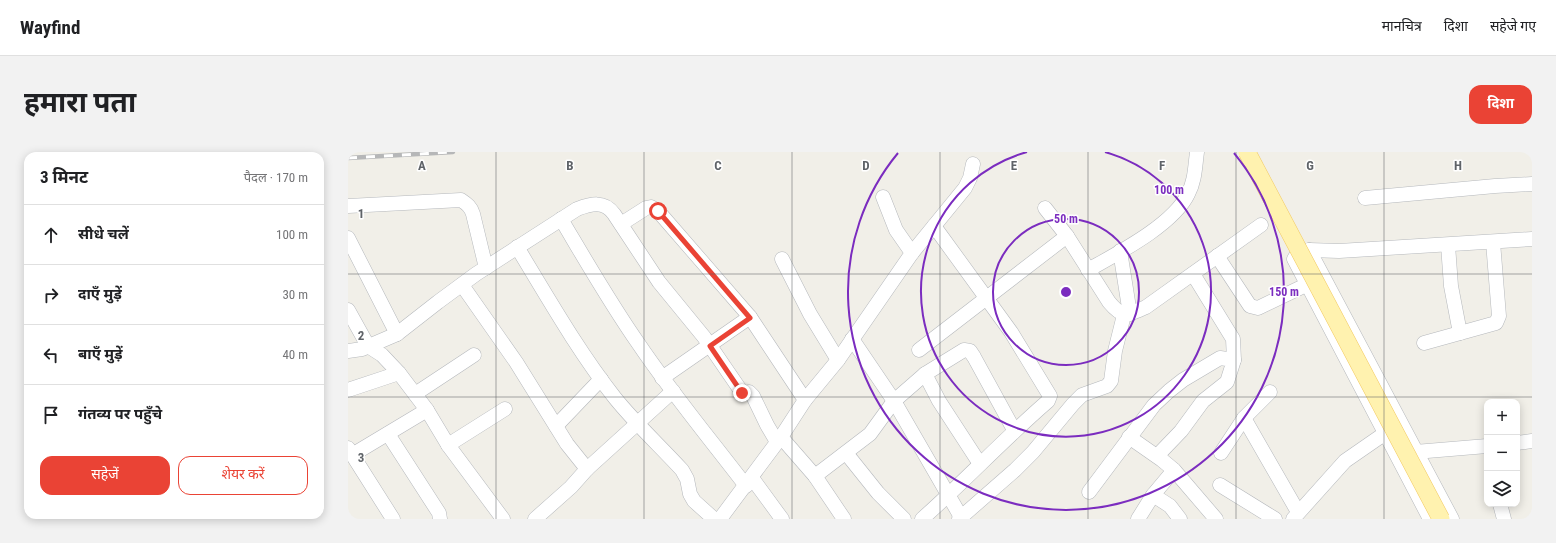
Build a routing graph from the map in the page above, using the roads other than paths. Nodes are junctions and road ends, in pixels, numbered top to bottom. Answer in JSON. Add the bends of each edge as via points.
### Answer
{"nodes":[{"id":1,"x":1197,"y":152,"type":"edge"},
{"id":2,"x":1247,"y":152,"type":"edge"},
{"id":3,"x":973,"y":164,"type":"dead end"},
{"id":4,"x":1532,"y":184,"type":"edge"},
{"id":5,"x":883,"y":197,"type":"dead end"},
{"id":6,"x":1365,"y":198,"type":"dead end"},
{"id":7,"x":348,"y":206,"type":"edge"},
{"id":8,"x":1045,"y":208,"type":"dead end"},
{"id":9,"x":561,"y":219,"type":"junction"},
{"id":10,"x":621,"y":224,"type":"junction"},
{"id":11,"x":1261,"y":225,"type":"dead end"},
{"id":12,"x":934,"y":226,"type":"junction"},
{"id":13,"x":1066,"y":236,"type":"junction"},
{"id":14,"x":348,"y":238,"type":"edge"},
{"id":15,"x":1532,"y":239,"type":"edge"},
{"id":16,"x":1493,"y":242,"type":"junction"},
{"id":17,"x":1448,"y":245,"type":"junction"},
{"id":18,"x":516,"y":247,"type":"junction"},
{"id":19,"x":1309,"y":250,"type":"junction"},
{"id":20,"x":1120,"y":251,"type":"junction"},
{"id":21,"x":912,"y":253,"type":"junction"},
{"id":22,"x":1217,"y":256,"type":"junction"},
{"id":23,"x":782,"y":259,"type":"dead end"},
{"id":24,"x":486,"y":268,"type":"junction"},
{"id":25,"x":1088,"y":270,"type":"junction"},
{"id":26,"x":1192,"y":274,"type":"junction"},
{"id":27,"x":462,"y":285,"type":"junction"},
{"id":28,"x":1306,"y":285,"type":"junction"},
{"id":29,"x":986,"y":298,"type":"junction"},
{"id":30,"x":348,"y":310,"type":"edge"},
{"id":31,"x":1127,"y":314,"type":"junction"},
{"id":32,"x":750,"y":318,"type":"junction"},
{"id":33,"x":1460,"y":333,"type":"junction"},
{"id":34,"x":397,"y":334,"type":"junction"},
{"id":35,"x":852,"y":339,"type":"junction"},
{"id":36,"x":1424,"y":343,"type":"dead end"},
{"id":37,"x":368,"y":346,"type":"junction"},
{"id":38,"x":710,"y":346,"type":"junction"},
{"id":39,"x":920,"y":350,"type":"dead end"},
{"id":40,"x":348,"y":351,"type":"edge"},
{"id":41,"x":474,"y":354,"type":"dead end"},
{"id":42,"x":838,"y":360,"type":"junction"},
{"id":43,"x":1234,"y":360,"type":"junction"},
{"id":44,"x":399,"y":373,"type":"junction"},
{"id":45,"x":925,"y":374,"type":"junction"},
{"id":46,"x":662,"y":378,"type":"junction"},
{"id":47,"x":601,"y":379,"type":"junction"},
{"id":48,"x":348,"y":390,"type":"edge"},
{"id":49,"x":672,"y":391,"type":"junction"},
{"id":50,"x":1270,"y":392,"type":"dead end"},
{"id":51,"x":415,"y":394,"type":"junction"},
{"id":52,"x":805,"y":400,"type":"junction"},
{"id":53,"x":894,"y":401,"type":"junction"},
{"id":54,"x":505,"y":409,"type":"dead end"},
{"id":55,"x":427,"y":410,"type":"junction"},
{"id":56,"x":1244,"y":418,"type":"junction"},
{"id":57,"x":636,"y":423,"type":"junction"},
{"id":58,"x":556,"y":426,"type":"junction"},
{"id":59,"x":1014,"y":430,"type":"junction"},
{"id":60,"x":388,"y":434,"type":"junction"},
{"id":61,"x":1384,"y":434,"type":"junction"},
{"id":62,"x":1129,"y":437,"type":"junction"},
{"id":63,"x":779,"y":439,"type":"junction"},
{"id":64,"x":1532,"y":441,"type":"edge"},
{"id":65,"x":1520,"y":443,"type":"edge"},
{"id":66,"x":448,"y":445,"type":"junction"},
{"id":67,"x":1484,"y":450,"type":"edge"},
{"id":68,"x":350,"y":452,"type":"edge"},
{"id":69,"x":1415,"y":452,"type":"junction"},
{"id":70,"x":846,"y":453,"type":"junction"},
{"id":71,"x":1221,"y":453,"type":"dead end"},
{"id":72,"x":1157,"y":456,"type":"junction"},
{"id":73,"x":1397,"y":458,"type":"junction"},
{"id":74,"x":980,"y":464,"type":"junction"},
{"id":75,"x":587,"y":469,"type":"junction"},
{"id":76,"x":1174,"y":470,"type":"junction"},
{"id":77,"x":815,"y":476,"type":"junction"},
{"id":78,"x":749,"y":482,"type":"junction"},
{"id":79,"x":1220,"y":485,"type":"dead end"},
{"id":80,"x":1089,"y":492,"type":"dead end"},
{"id":81,"x":1153,"y":494,"type":"junction"},
{"id":82,"x":949,"y":496,"type":"junction"},
{"id":83,"x":1501,"y":507,"type":"edge"},
{"id":84,"x":1296,"y":515,"type":"edge"},
{"id":85,"x":722,"y":518,"type":"edge"},
{"id":86,"x":960,"y":518,"type":"edge"},
{"id":87,"x":393,"y":519,"type":"edge"},
{"id":88,"x":440,"y":519,"type":"edge"},
{"id":89,"x":503,"y":519,"type":"edge"},
{"id":90,"x":535,"y":519,"type":"edge"},
{"id":91,"x":782,"y":519,"type":"edge"},
{"id":92,"x":844,"y":519,"type":"edge"},
{"id":93,"x":904,"y":519,"type":"edge"},
{"id":94,"x":922,"y":519,"type":"edge"},
{"id":95,"x":1138,"y":519,"type":"edge"},
{"id":96,"x":1180,"y":519,"type":"edge"},
{"id":97,"x":1216,"y":519,"type":"edge"},
{"id":98,"x":1275,"y":519,"type":"edge"},
{"id":99,"x":1430,"y":519,"type":"edge"},
{"id":100,"x":1441,"y":519,"type":"edge"},
{"id":101,"x":1452,"y":519,"type":"edge"},
{"id":102,"x":1504,"y":519,"type":"edge"}],
"edges":[{"from":1,"to":20,"type":"street","via":[[1194,176],[1179,209],[1165,222]]},
{"from":2,"to":100,"type":"main road","bridge":true},
{"from":3,"to":12,"type":"street","via":[[965,188]]},
{"from":4,"to":6,"type":"street"},
{"from":5,"to":21,"type":"street","via":[[896,230]]},
{"from":7,"to":24,"type":"street","via":[[461,200],[471,208]]},
{"from":8,"to":13,"type":"street"},
{"from":9,"to":10,"type":"street","via":[[577,209],[599,204],[609,208]]},
{"from":9,"to":18,"type":"street"},
{"from":9,"to":46,"type":"street","via":[[598,281]]},
{"from":10,"to":32,"type":"street","via":[[646,208],[651,207],[658,211]]},
{"from":10,"to":38,"type":"street","via":[[660,282]]},
{"from":11,"to":22,"type":"street"},
{"from":12,"to":21,"type":"street"},
{"from":12,"to":29,"type":"street"},
{"from":13,"to":25,"type":"street"},
{"from":13,"to":29,"type":"street"},
{"from":14,"to":34,"type":"street"},
{"from":15,"to":16,"type":"street"},
{"from":16,"to":17,"type":"street"},
{"from":16,"to":33,"type":"street","via":[[1499,320]]},
{"from":17,"to":19,"type":"street","via":[[1339,251]]},
{"from":17,"to":33,"type":"street","via":[[1452,292]]},
{"from":18,"to":24,"type":"street"},
{"from":18,"to":47,"type":"street","via":[[572,339]]},
{"from":19,"to":28,"type":"street","via":[[1297,254],[1294,259]]},
{"from":19,"to":69,"type":"street"},
{"from":20,"to":25,"type":"street"},
{"from":20,"to":31,"type":"street"},
{"from":21,"to":35,"type":"street"},
{"from":22,"to":26,"type":"street"},
{"from":22,"to":28,"type":"street","via":[[1250,306],[1258,308]]},
{"from":23,"to":42,"type":"street","via":[[810,314]]},
{"from":24,"to":27,"type":"street"},
{"from":25,"to":31,"type":"street","via":[[1109,302],[1117,311]]},
{"from":26,"to":31,"type":"street","via":[[1146,307]]},
{"from":26,"to":43,"type":"street","via":[[1233,339]]},
{"from":27,"to":34,"type":"street"},
{"from":27,"to":58,"type":"street","via":[[516,362]]},
{"from":28,"to":61,"type":"street"},
{"from":29,"to":39,"type":"street"},
{"from":29,"to":59,"type":"street","via":[[1016,338],[1050,396],[1048,401]]},
{"from":30,"to":37,"type":"street"},
{"from":31,"to":86,"type":"street","via":[[1115,351],[1111,381],[1107,386],[1082,396],[1073,404],[1016,470]]},
{"from":32,"to":38,"type":"street"},
{"from":32,"to":52,"type":"street"},
{"from":33,"to":36,"type":"street"},
{"from":34,"to":37,"type":"street"},
{"from":35,"to":42,"type":"street"},
{"from":35,"to":53,"type":"street"},
{"from":37,"to":40,"type":"street"},
{"from":37,"to":44,"type":"street","via":[[382,355]]},
{"from":38,"to":46,"type":"street"},
{"from":38,"to":63,"type":"street","via":[[741,392],[749,392],[754,396],[767,425]]},
{"from":41,"to":51,"type":"street"},
{"from":42,"to":52,"type":"street"},
{"from":43,"to":62,"type":"street","via":[[1220,358],[1183,380],[1154,405]]},
{"from":43,"to":72,"type":"street","via":[[1227,382],[1203,401]]},
{"from":44,"to":48,"type":"street"},
{"from":44,"to":51,"type":"street"},
{"from":45,"to":53,"type":"street"},
{"from":45,"to":59,"type":"street","via":[[960,351],[970,351]]},
{"from":45,"to":74,"type":"street","via":[[939,401]]},
{"from":46,"to":49,"type":"street"},
{"from":47,"to":57,"type":"street"},
{"from":47,"to":58,"type":"street"},
{"from":49,"to":57,"type":"street"},
{"from":49,"to":78,"type":"street"},
{"from":50,"to":56,"type":"street"},
{"from":51,"to":55,"type":"street"},
{"from":52,"to":63,"type":"street"},
{"from":53,"to":70,"type":"street","via":[[870,434]]},
{"from":53,"to":82,"type":"street"},
{"from":54,"to":66,"type":"street"},
{"from":55,"to":60,"type":"street"},
{"from":55,"to":66,"type":"street"},
{"from":56,"to":71,"type":"street"},
{"from":56,"to":84,"type":"street"},
{"from":57,"to":75,"type":"street"},
{"from":57,"to":85,"type":"street","via":[[682,470],[694,501]]},
{"from":58,"to":75,"type":"street"},
{"from":59,"to":74,"type":"street"},
{"from":60,"to":68,"type":"street"},
{"from":60,"to":88,"type":"street","via":[[439,512]]},
{"from":61,"to":73,"type":"street"},
{"from":61,"to":84,"type":"street","via":[[1345,461]]},
{"from":62,"to":72,"type":"street"},
{"from":62,"to":80,"type":"street"},
{"from":63,"to":77,"type":"street"},
{"from":63,"to":78,"type":"street"},
{"from":64,"to":65,"type":"street"},
{"from":66,"to":89,"type":"street"},
{"from":67,"to":69,"type":"street"},
{"from":68,"to":87,"type":"street"},
{"from":69,"to":73,"type":"street"},
{"from":69,"to":101,"type":"street"},
{"from":70,"to":77,"type":"street"},
{"from":70,"to":93,"type":"street","via":[[878,493]]},
{"from":72,"to":76,"type":"street"},
{"from":73,"to":99,"type":"street"},
{"from":74,"to":82,"type":"street"},
{"from":75,"to":90,"type":"street","via":[[572,488]]},
{"from":76,"to":81,"type":"street"},
{"from":76,"to":97,"type":"street"},
{"from":77,"to":92,"type":"street"},
{"from":78,"to":85,"type":"street"},
{"from":78,"to":91,"type":"street"},
{"from":79,"to":98,"type":"street"},
{"from":81,"to":95,"type":"street"},
{"from":81,"to":96,"type":"street","via":[[1170,506]]},
{"from":82,"to":86,"type":"street"},
{"from":82,"to":94,"type":"street"},
{"from":83,"to":102,"type":"street"}]}
